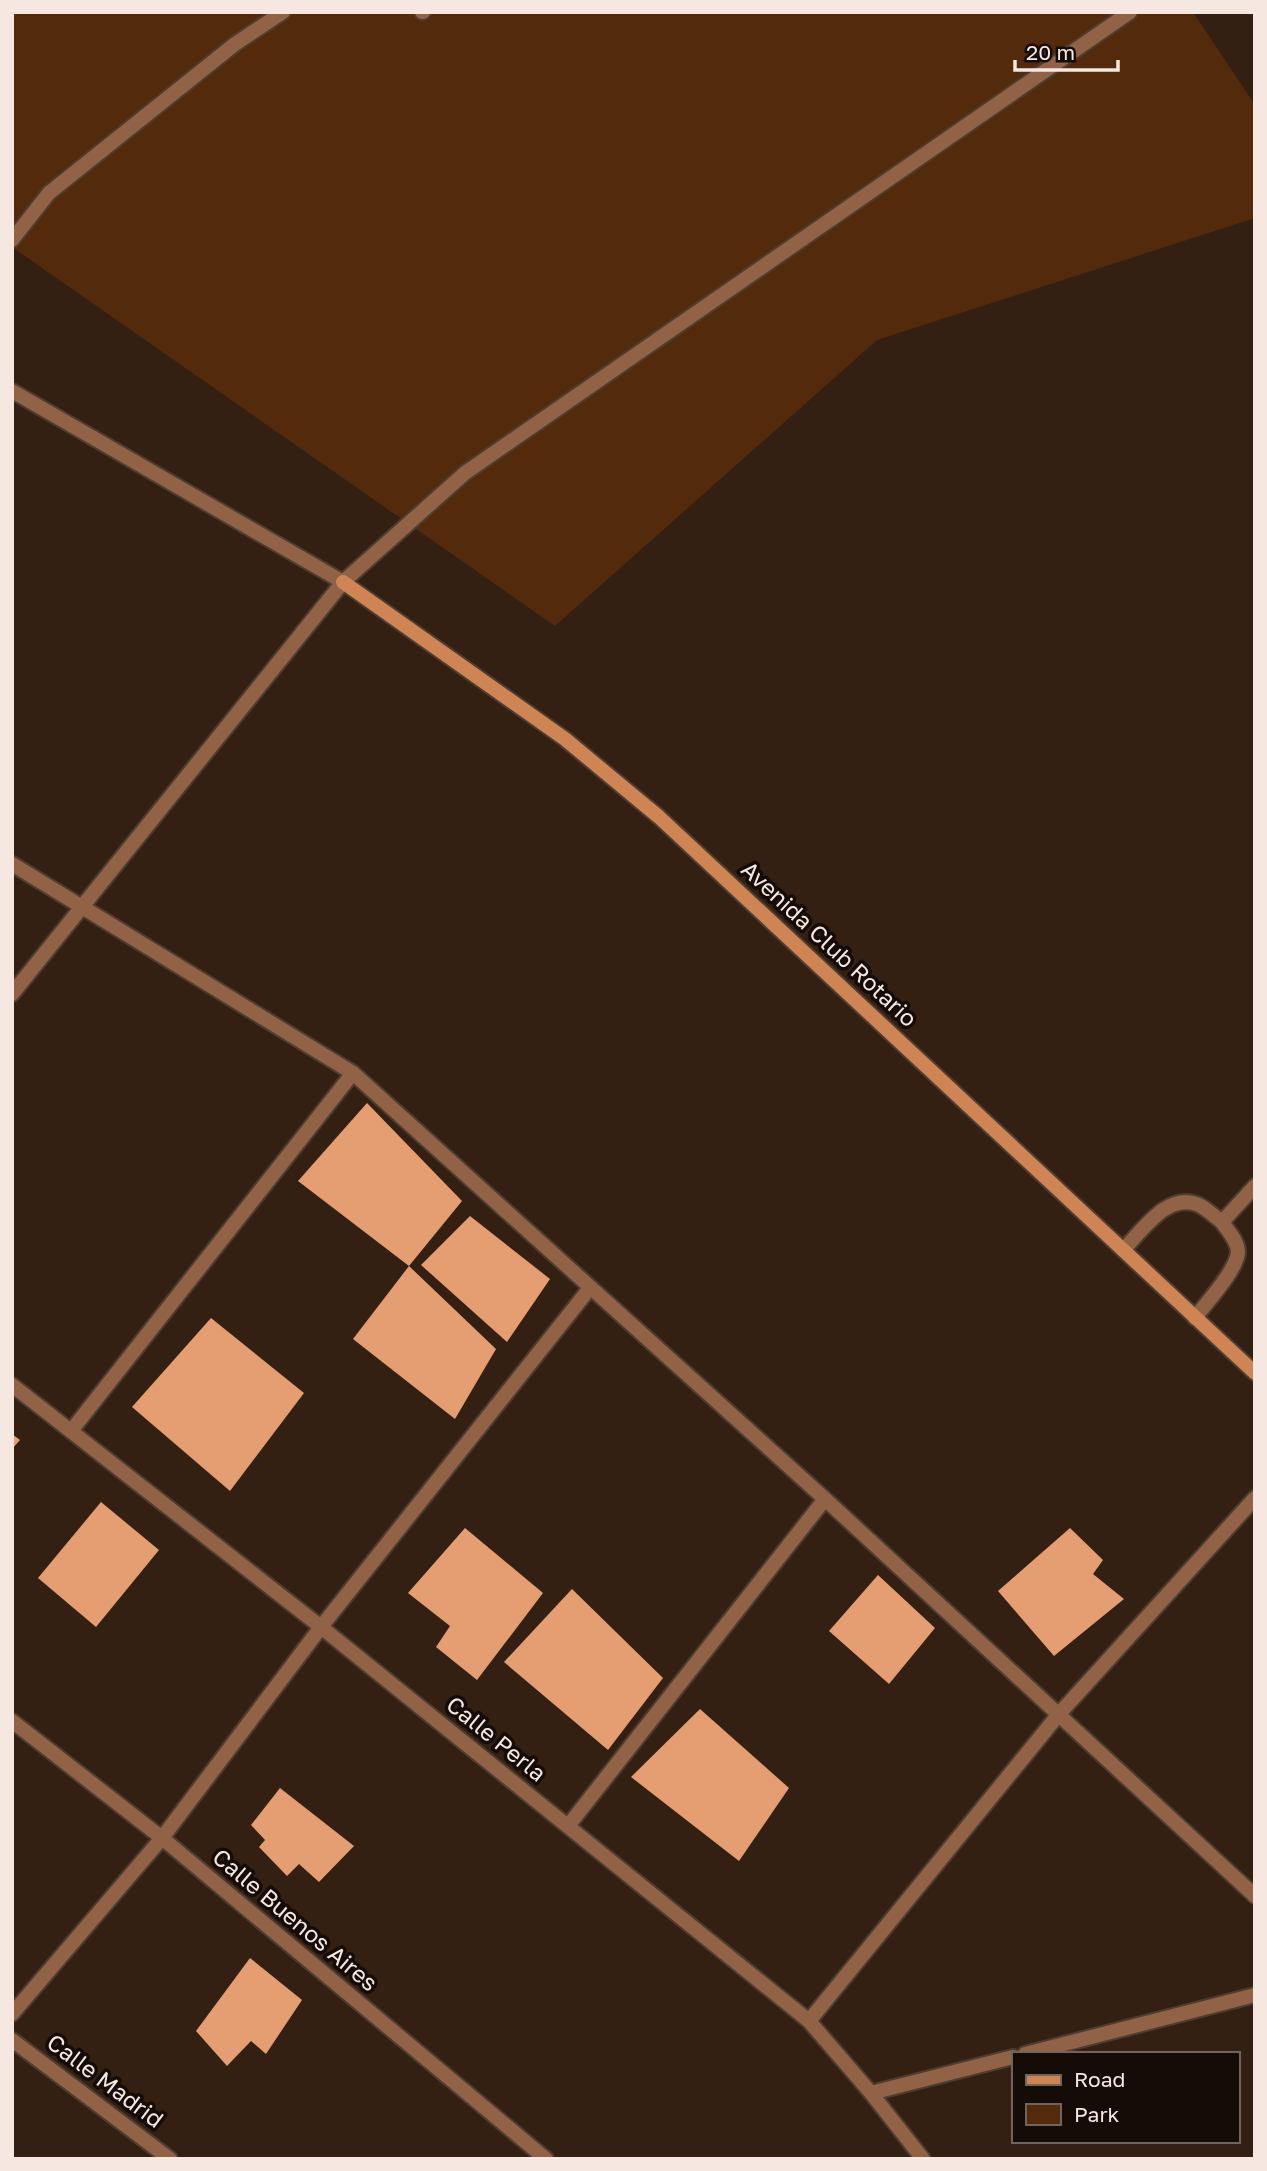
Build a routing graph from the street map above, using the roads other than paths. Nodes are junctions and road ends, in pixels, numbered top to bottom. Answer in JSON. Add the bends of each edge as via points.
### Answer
{"nodes":[{"id":1,"x":283,"y":12,"type":"edge"},
{"id":2,"x":1130,"y":12,"type":"edge"},
{"id":3,"x":12,"y":240,"type":"edge"},
{"id":4,"x":12,"y":391,"type":"edge"},
{"id":5,"x":343,"y":582,"type":"junction"},
{"id":6,"x":12,"y":864,"type":"edge"},
{"id":7,"x":83,"y":906,"type":"junction"},
{"id":8,"x":12,"y":994,"type":"edge"},
{"id":9,"x":353,"y":1073,"type":"junction"},
{"id":10,"x":1255,"y":1186,"type":"edge"},
{"id":11,"x":1222,"y":1222,"type":"junction"},
{"id":12,"x":1123,"y":1250,"type":"junction"},
{"id":13,"x":590,"y":1288,"type":"junction"},
{"id":14,"x":1195,"y":1318,"type":"junction"},
{"id":15,"x":1255,"y":1373,"type":"edge"},
{"id":16,"x":12,"y":1385,"type":"edge"},
{"id":17,"x":71,"y":1431,"type":"junction"},
{"id":18,"x":1255,"y":1498,"type":"edge"},
{"id":19,"x":825,"y":1499,"type":"junction"},
{"id":20,"x":321,"y":1627,"type":"junction"},
{"id":21,"x":1059,"y":1714,"type":"junction"},
{"id":22,"x":12,"y":1721,"type":"edge"},
{"id":23,"x":568,"y":1826,"type":"junction"},
{"id":24,"x":162,"y":1838,"type":"junction"},
{"id":25,"x":1255,"y":1896,"type":"edge"},
{"id":26,"x":1255,"y":1995,"type":"edge"},
{"id":27,"x":12,"y":2014,"type":"edge"},
{"id":28,"x":809,"y":2021,"type":"junction"},
{"id":29,"x":12,"y":2040,"type":"edge"},
{"id":30,"x":1033,"y":2052,"type":"edge"},
{"id":31,"x":1012,"y":2057,"type":"edge"},
{"id":32,"x":871,"y":2093,"type":"junction"},
{"id":33,"x":170,"y":2159,"type":"edge"},
{"id":34,"x":546,"y":2159,"type":"edge"},
{"id":35,"x":923,"y":2159,"type":"edge"}],
"edges":[{"from":1,"to":3,"type":"street","via":[[235,44],[49,193]]},
{"from":2,"to":5,"type":"street","via":[[465,473]]},
{"from":4,"to":5,"type":"street"},
{"from":5,"to":7,"type":"street"},
{"from":5,"to":12,"type":"main road","name":"Avenida Club Rotario","via":[[565,739],[659,817]]},
{"from":6,"to":7,"type":"street"},
{"from":7,"to":8,"type":"street"},
{"from":7,"to":9,"type":"street"},
{"from":9,"to":13,"type":"street"},
{"from":9,"to":17,"type":"street"},
{"from":10,"to":11,"type":"street"},
{"from":11,"to":12,"type":"street","via":[[1200,1206],[1181,1200],[1167,1206]]},
{"from":11,"to":14,"type":"street","via":[[1238,1252],[1232,1268]]},
{"from":12,"to":14,"type":"main road","name":"Avenida Club Rotario"},
{"from":13,"to":19,"type":"street"},
{"from":13,"to":20,"type":"street"},
{"from":14,"to":15,"type":"main road","name":"Avenida Club Rotario"},
{"from":16,"to":17,"type":"street","name":"Calle Perla"},
{"from":17,"to":20,"type":"street","name":"Calle Perla"},
{"from":18,"to":21,"type":"street"},
{"from":19,"to":21,"type":"street"},
{"from":19,"to":23,"type":"street"},
{"from":20,"to":23,"type":"street","name":"Calle Perla"},
{"from":20,"to":24,"type":"street"},
{"from":21,"to":25,"type":"street"},
{"from":21,"to":28,"type":"street"},
{"from":22,"to":24,"type":"street","name":"Calle Buenos Aires"},
{"from":23,"to":28,"type":"street","name":"Calle Perla"},
{"from":24,"to":27,"type":"street"},
{"from":24,"to":34,"type":"street","name":"Calle Buenos Aires"},
{"from":26,"to":30,"type":"street"},
{"from":28,"to":32,"type":"street","name":"Calle Perla"},
{"from":29,"to":33,"type":"street","name":"Calle Madrid"},
{"from":31,"to":32,"type":"street"},
{"from":32,"to":35,"type":"street","name":"Calle Perla"}]}
